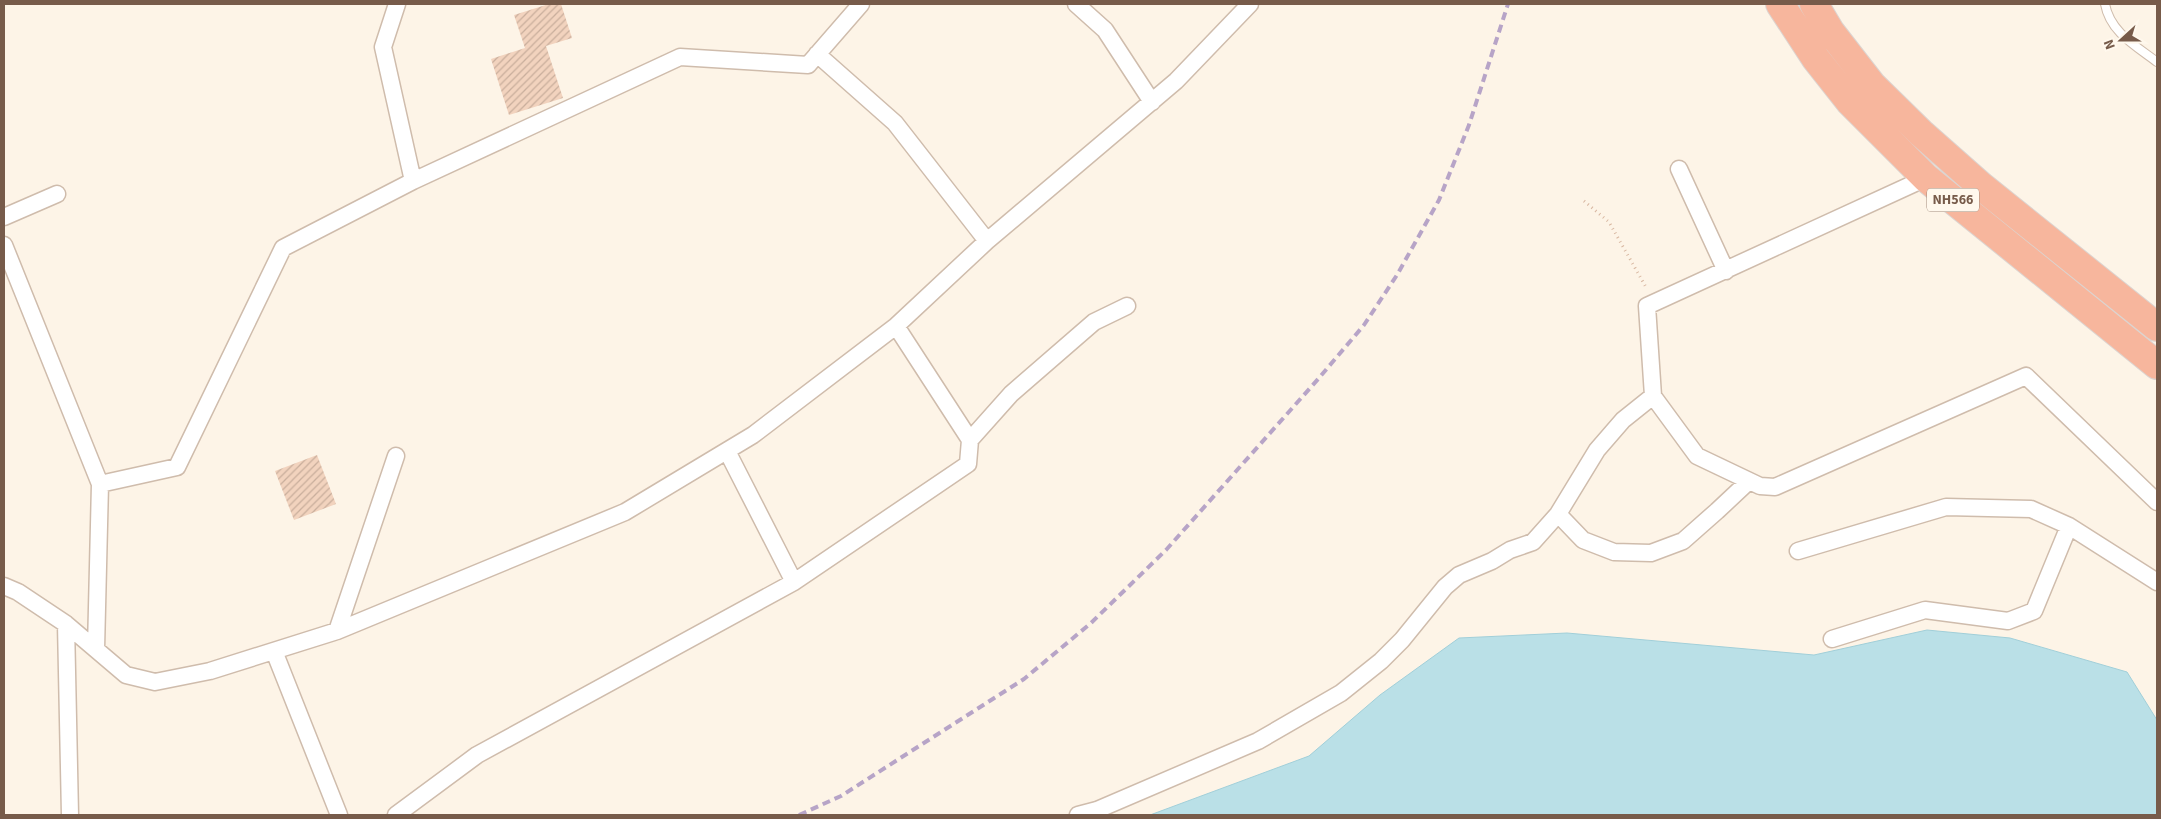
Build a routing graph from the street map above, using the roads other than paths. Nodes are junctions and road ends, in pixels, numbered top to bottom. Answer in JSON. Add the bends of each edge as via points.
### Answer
{"nodes":[{"id":1,"x":397,"y":4,"type":"edge"},
{"id":2,"x":862,"y":4,"type":"edge"},
{"id":3,"x":1076,"y":4,"type":"edge"},
{"id":4,"x":1250,"y":4,"type":"edge"},
{"id":5,"x":1780,"y":4,"type":"edge"},
{"id":6,"x":1814,"y":4,"type":"edge"},
{"id":7,"x":2105,"y":4,"type":"edge"},
{"id":8,"x":817,"y":54,"type":"junction"},
{"id":9,"x":2157,"y":62,"type":"edge"},
{"id":10,"x":1152,"y":102,"type":"junction"},
{"id":11,"x":1679,"y":168,"type":"dead end"},
{"id":12,"x":1926,"y":178,"type":"junction"},
{"id":13,"x":413,"y":181,"type":"junction"},
{"id":14,"x":56,"y":194,"type":"dead end"},
{"id":15,"x":4,"y":217,"type":"edge"},
{"id":16,"x":987,"y":241,"type":"junction"},
{"id":17,"x":4,"y":246,"type":"edge"},
{"id":18,"x":1726,"y":271,"type":"junction"},
{"id":19,"x":1127,"y":306,"type":"dead end"},
{"id":20,"x":896,"y":326,"type":"junction"},
{"id":21,"x":2157,"y":327,"type":"edge"},
{"id":22,"x":2157,"y":365,"type":"edge"},
{"id":23,"x":1653,"y":396,"type":"junction"},
{"id":24,"x":970,"y":440,"type":"junction"},
{"id":25,"x":727,"y":451,"type":"junction"},
{"id":26,"x":396,"y":456,"type":"dead end"},
{"id":27,"x":1749,"y":481,"type":"junction"},
{"id":28,"x":100,"y":484,"type":"junction"},
{"id":29,"x":2157,"y":502,"type":"edge"},
{"id":30,"x":1558,"y":514,"type":"junction"},
{"id":31,"x":2069,"y":526,"type":"junction"},
{"id":32,"x":1798,"y":550,"type":"dead end"},
{"id":33,"x":794,"y":582,"type":"junction"},
{"id":34,"x":2157,"y":582,"type":"edge"},
{"id":35,"x":4,"y":586,"type":"edge"},
{"id":36,"x":66,"y":624,"type":"junction"},
{"id":37,"x":337,"y":631,"type":"junction"},
{"id":38,"x":1832,"y":639,"type":"dead end"},
{"id":39,"x":96,"y":649,"type":"junction"},
{"id":40,"x":274,"y":651,"type":"junction"},
{"id":41,"x":70,"y":815,"type":"edge"},
{"id":42,"x":339,"y":815,"type":"edge"},
{"id":43,"x":396,"y":815,"type":"edge"},
{"id":44,"x":1078,"y":815,"type":"edge"}],
"edges":[{"from":1,"to":13,"type":"street","via":[[383,47]]},
{"from":2,"to":8,"type":"street"},
{"from":3,"to":10,"type":"street","via":[[1105,30]]},
{"from":4,"to":10,"type":"street"},
{"from":5,"to":12,"type":"highway","number":"NH566","via":[[1816,59],[1850,102]]},
{"from":6,"to":21,"type":"highway","number":"NH566","via":[[1872,85],[1921,134],[1980,186]]},
{"from":7,"to":9,"type":"lane","via":[[2118,31]]},
{"from":8,"to":13,"type":"street","via":[[808,65],[680,56]]},
{"from":8,"to":16,"type":"street","via":[[895,123]]},
{"from":10,"to":16,"type":"street"},
{"from":11,"to":18,"type":"street"},
{"from":12,"to":18,"type":"street"},
{"from":12,"to":22,"type":"highway","number":"NH566"},
{"from":13,"to":28,"type":"street","via":[[283,248],[177,467]]},
{"from":14,"to":15,"type":"street"},
{"from":16,"to":20,"type":"street"},
{"from":17,"to":28,"type":"street"},
{"from":18,"to":23,"type":"street","via":[[1647,306]]},
{"from":19,"to":24,"type":"street","via":[[1094,322],[1011,394]]},
{"from":20,"to":24,"type":"street"},
{"from":20,"to":25,"type":"street","via":[[753,435]]},
{"from":23,"to":27,"type":"street","via":[[1697,456]]},
{"from":23,"to":30,"type":"street","via":[[1622,420],[1597,450]]},
{"from":24,"to":33,"type":"street","via":[[968,464]]},
{"from":25,"to":33,"type":"street"},
{"from":25,"to":37,"type":"street","via":[[625,512]]},
{"from":26,"to":37,"type":"street"},
{"from":27,"to":29,"type":"street","via":[[1775,487],[2026,376]]},
{"from":27,"to":30,"type":"street","via":[[1683,541],[1651,553],[1614,552],[1583,540]]},
{"from":28,"to":39,"type":"street"},
{"from":30,"to":44,"type":"street","via":[[1533,542],[1459,575],[1381,662],[1341,693],[1258,741],[1097,810]]},
{"from":31,"to":32,"type":"street","via":[[2031,509],[1946,507]]},
{"from":31,"to":34,"type":"street"},
{"from":31,"to":38,"type":"street","via":[[2034,611],[2008,621],[1925,610]]},
{"from":33,"to":43,"type":"street","via":[[477,755]]},
{"from":35,"to":36,"type":"street"},
{"from":36,"to":39,"type":"street"},
{"from":36,"to":41,"type":"street"},
{"from":37,"to":40,"type":"street"},
{"from":39,"to":40,"type":"street","via":[[126,675],[155,682],[210,671]]},
{"from":40,"to":42,"type":"street"}]}
